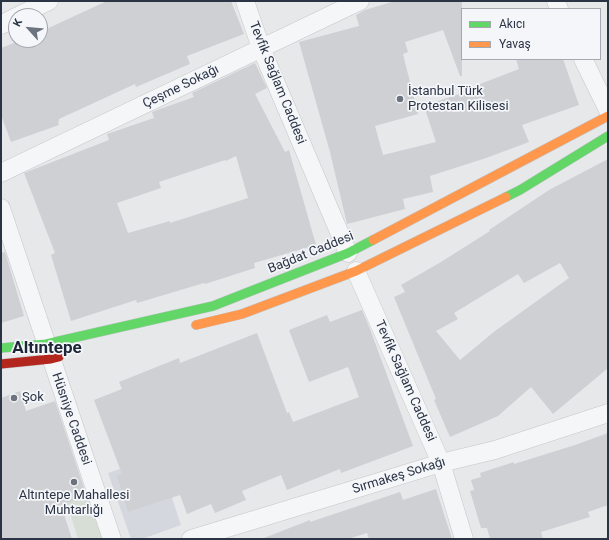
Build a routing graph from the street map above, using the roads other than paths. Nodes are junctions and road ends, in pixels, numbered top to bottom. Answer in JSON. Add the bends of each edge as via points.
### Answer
{"nodes":[{"id":1,"x":49,"y":1,"type":"edge"},
{"id":2,"x":245,"y":1,"type":"edge"},
{"id":3,"x":360,"y":1,"type":"edge"},
{"id":4,"x":35,"y":8,"type":"edge"},
{"id":5,"x":261,"y":48,"type":"junction"},
{"id":6,"x":584,"y":60,"type":"edge"},
{"id":7,"x":608,"y":110,"type":"edge"},
{"id":8,"x":608,"y":116,"type":"edge"},
{"id":9,"x":608,"y":136,"type":"edge"},
{"id":10,"x":1,"y":173,"type":"edge"},
{"id":11,"x":1,"y":208,"type":"edge"},
{"id":12,"x":348,"y":253,"type":"junction"},
{"id":13,"x":356,"y":271,"type":"junction"},
{"id":14,"x":188,"y":326,"type":"dead end"},
{"id":15,"x":1,"y":348,"type":"edge"},
{"id":16,"x":54,"y":353,"type":"junction"},
{"id":17,"x":1,"y":364,"type":"edge"},
{"id":18,"x":608,"y":413,"type":"edge"},
{"id":19,"x":441,"y":463,"type":"junction"},
{"id":20,"x":112,"y":539,"type":"edge"},
{"id":21,"x":191,"y":539,"type":"edge"},
{"id":22,"x":464,"y":539,"type":"edge"}],
"edges":[{"from":1,"to":4,"type":"street"},
{"from":2,"to":5,"type":"street","name":"Tevfik Sağlam Caddesi"},
{"from":3,"to":5,"type":"street","name":"Çeşme Sokağı"},
{"from":5,"to":10,"type":"street","name":"Çeşme Sokağı"},
{"from":5,"to":12,"type":"street","name":"Tevfik Sağlam Caddesi"},
{"from":6,"to":7,"type":"street"},
{"from":8,"to":12,"type":"main road","name":"Bağdat Caddesi"},
{"from":9,"to":13,"type":"main road","via":[[520,190]]},
{"from":11,"to":16,"type":"street","name":"Hüsniye Caddesi"},
{"from":12,"to":16,"type":"main road","name":"Bağdat Caddesi","via":[[213,306]]},
{"from":13,"to":14,"type":"main road","via":[[242,314]]},
{"from":13,"to":19,"type":"street","name":"Tevfik Sağlam Caddesi"},
{"from":15,"to":16,"type":"main road","name":"Bağdat Caddesi"},
{"from":16,"to":17,"type":"main road","name":"Bağdat Caddesi"},
{"from":16,"to":20,"type":"street","name":"Hüsniye Caddesi"},
{"from":18,"to":19,"type":"street","name":"Sırmakeş Sokağı","via":[[495,450]]},
{"from":19,"to":21,"type":"street","name":"Sırmakeş Sokağı"},
{"from":19,"to":22,"type":"street","name":"Tevfik Sağlam Caddesi"}]}
